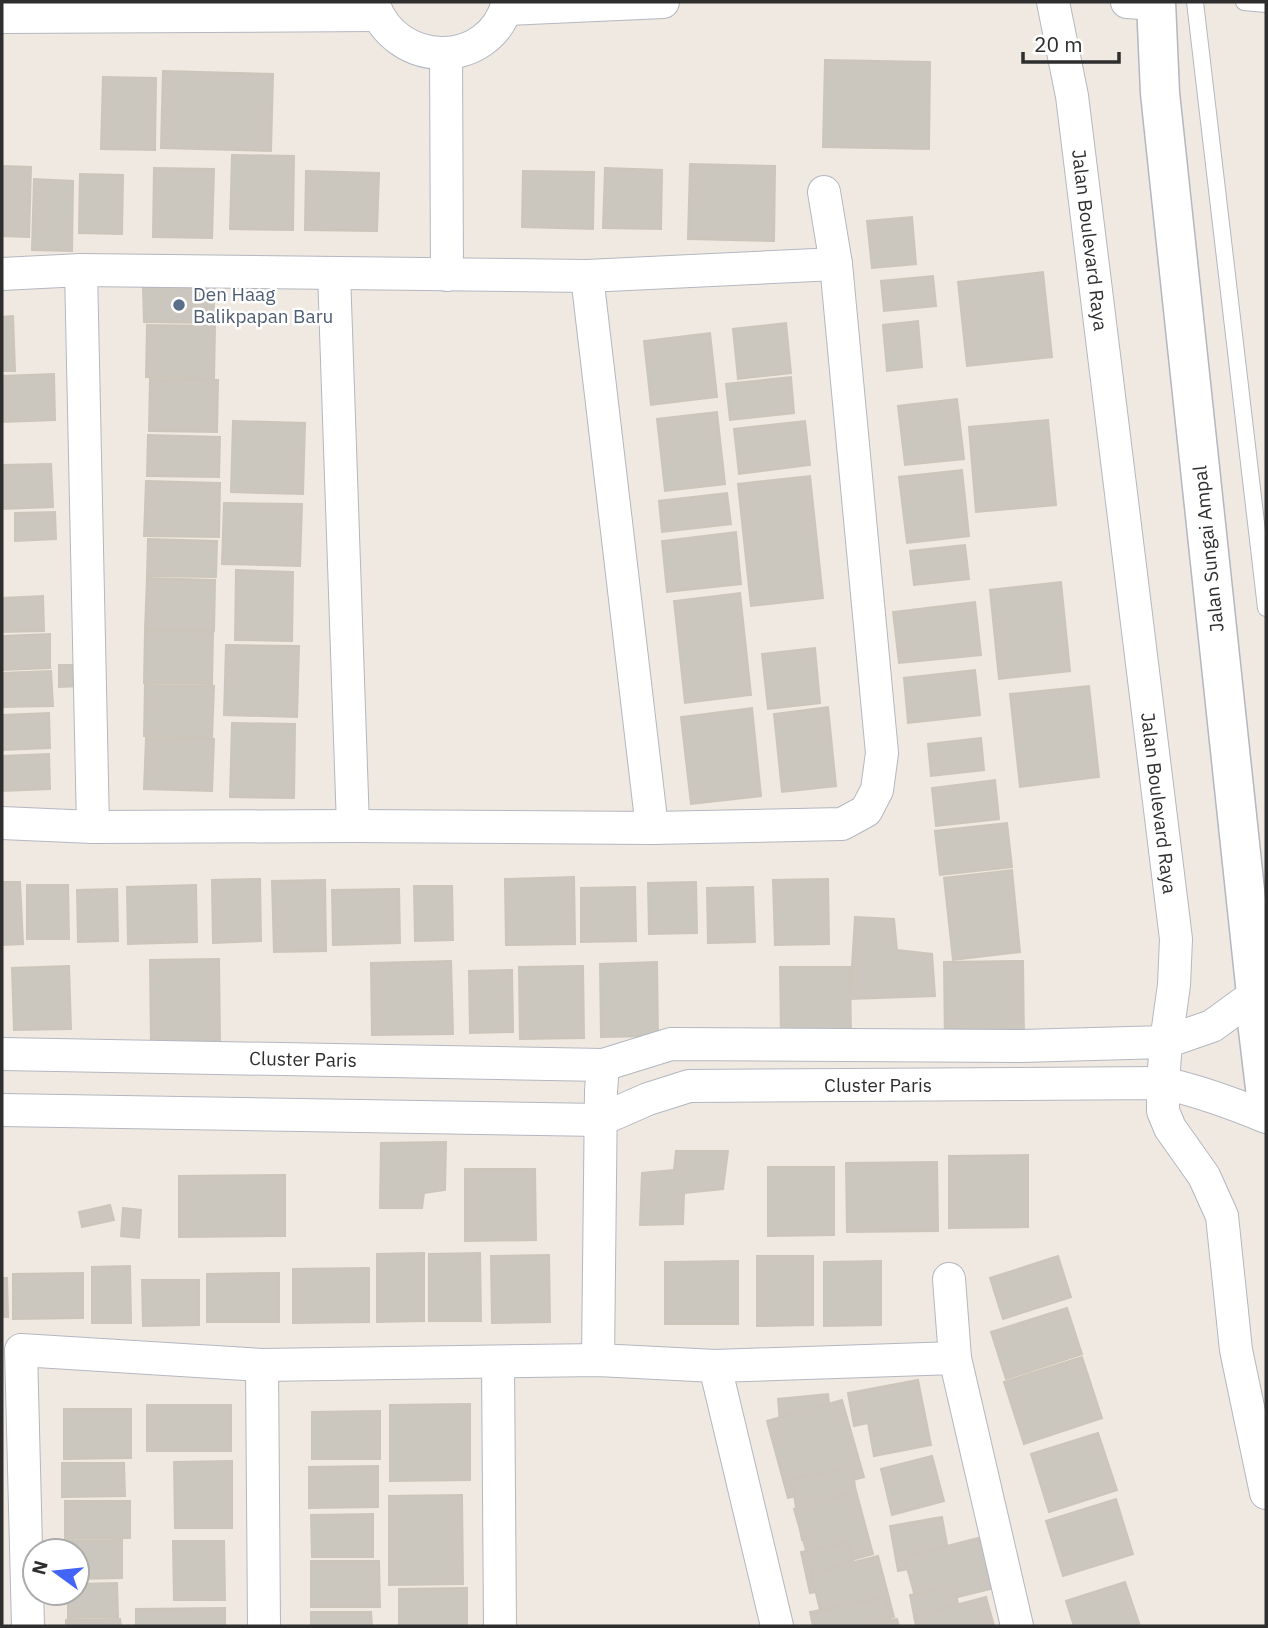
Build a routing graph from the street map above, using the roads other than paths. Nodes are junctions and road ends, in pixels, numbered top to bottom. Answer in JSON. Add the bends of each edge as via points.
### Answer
{"nodes":[{"id":1,"x":663,"y":2,"type":"edge"},
{"id":2,"x":1053,"y":2,"type":"edge"},
{"id":3,"x":1195,"y":2,"type":"edge"},
{"id":4,"x":1244,"y":2,"type":"edge"},
{"id":5,"x":1147,"y":3,"type":"edge"},
{"id":6,"x":1266,"y":4,"type":"edge"},
{"id":7,"x":507,"y":5,"type":"edge"},
{"id":8,"x":375,"y":8,"type":"edge"},
{"id":9,"x":2,"y":17,"type":"edge"},
{"id":10,"x":446,"y":53,"type":"junction"},
{"id":11,"x":824,"y":192,"type":"dead end"},
{"id":12,"x":836,"y":264,"type":"junction"},
{"id":13,"x":81,"y":270,"type":"junction"},
{"id":14,"x":334,"y":273,"type":"junction"},
{"id":15,"x":2,"y":274,"type":"edge"},
{"id":16,"x":447,"y":275,"type":"junction"},
{"id":17,"x":587,"y":276,"type":"junction"},
{"id":18,"x":1266,"y":608,"type":"edge"},
{"id":19,"x":2,"y":823,"type":"edge"},
{"id":20,"x":353,"y":826,"type":"junction"},
{"id":21,"x":93,"y":827,"type":"junction"},
{"id":22,"x":652,"y":828,"type":"junction"},
{"id":23,"x":1256,"y":994,"type":"junction"},
{"id":24,"x":1152,"y":1043,"type":"junction"},
{"id":25,"x":1021,"y":1046,"type":"junction"},
{"id":26,"x":2,"y":1054,"type":"edge"},
{"id":27,"x":603,"y":1065,"type":"junction"},
{"id":28,"x":1163,"y":1083,"type":"junction"},
{"id":29,"x":1024,"y":1085,"type":"junction"},
{"id":30,"x":1266,"y":1096,"type":"edge"},
{"id":31,"x":2,"y":1110,"type":"edge"},
{"id":32,"x":1266,"y":1117,"type":"edge"},
{"id":33,"x":600,"y":1120,"type":"junction"},
{"id":34,"x":949,"y":1279,"type":"dead end"},
{"id":35,"x":11,"y":1350,"type":"edge"},
{"id":36,"x":955,"y":1358,"type":"junction"},
{"id":37,"x":598,"y":1360,"type":"junction"},
{"id":38,"x":498,"y":1363,"type":"junction"},
{"id":39,"x":262,"y":1365,"type":"junction"},
{"id":40,"x":715,"y":1366,"type":"junction"},
{"id":41,"x":1266,"y":1493,"type":"edge"},
{"id":42,"x":29,"y":1626,"type":"edge"},
{"id":43,"x":264,"y":1626,"type":"edge"},
{"id":44,"x":500,"y":1626,"type":"edge"},
{"id":45,"x":777,"y":1626,"type":"edge"},
{"id":46,"x":1017,"y":1626,"type":"edge"}],
"edges":[{"from":1,"to":7,"type":"street"},
{"from":2,"to":24,"type":"street","name":"Jalan Boulevard Raya","via":[[1072,96],[1176,939],[1174,985]]},
{"from":3,"to":18,"type":"lane"},
{"from":4,"to":6,"type":"lane"},
{"from":5,"to":23,"type":"main road","name":"Jalan Sungai Ampal"},
{"from":7,"to":10,"type":"street","via":[[497,26],[483,40]]},
{"from":8,"to":9,"type":"street"},
{"from":8,"to":10,"type":"street","via":[[389,32],[406,44],[425,52]]},
{"from":10,"to":16,"type":"street"},
{"from":11,"to":12,"type":"street"},
{"from":12,"to":17,"type":"street"},
{"from":12,"to":22,"type":"street","via":[[882,753],[877,790],[866,811],[842,824]]},
{"from":13,"to":14,"type":"street"},
{"from":13,"to":15,"type":"street"},
{"from":13,"to":21,"type":"street"},
{"from":14,"to":16,"type":"street"},
{"from":14,"to":20,"type":"street"},
{"from":16,"to":17,"type":"street"},
{"from":17,"to":22,"type":"street"},
{"from":19,"to":21,"type":"street"},
{"from":20,"to":21,"type":"street"},
{"from":20,"to":22,"type":"street"},
{"from":23,"to":24,"type":"street","name":"Cluster Paris","via":[[1212,1026]]},
{"from":23,"to":30,"type":"main road","name":"Jalan Sungai Ampal"},
{"from":24,"to":25,"type":"street","name":"Cluster Paris"},
{"from":24,"to":28,"type":"street","name":"Jalan Boulevard Raya"},
{"from":25,"to":27,"type":"street","name":"Cluster Paris","via":[[671,1044]]},
{"from":25,"to":29,"type":"street"},
{"from":26,"to":27,"type":"street","name":"Cluster Paris"},
{"from":27,"to":33,"type":"street"},
{"from":28,"to":29,"type":"street","name":"Cluster Paris"},
{"from":28,"to":32,"type":"street","name":"Cluster Paris"},
{"from":28,"to":41,"type":"street","name":"Jalan Boulevard Raya","via":[[1163,1111],[1170,1128],[1204,1176],[1222,1216],[1237,1350]]},
{"from":29,"to":33,"type":"street","name":"Cluster Paris","via":[[689,1086]]},
{"from":31,"to":33,"type":"street","name":"Cluster Paris"},
{"from":33,"to":37,"type":"street"},
{"from":34,"to":36,"type":"street"},
{"from":35,"to":39,"type":"street"},
{"from":35,"to":42,"type":"street"},
{"from":36,"to":40,"type":"street"},
{"from":36,"to":46,"type":"street"},
{"from":37,"to":38,"type":"street"},
{"from":37,"to":40,"type":"street"},
{"from":38,"to":39,"type":"street"},
{"from":38,"to":44,"type":"street"},
{"from":39,"to":43,"type":"street"},
{"from":40,"to":45,"type":"street"}]}
